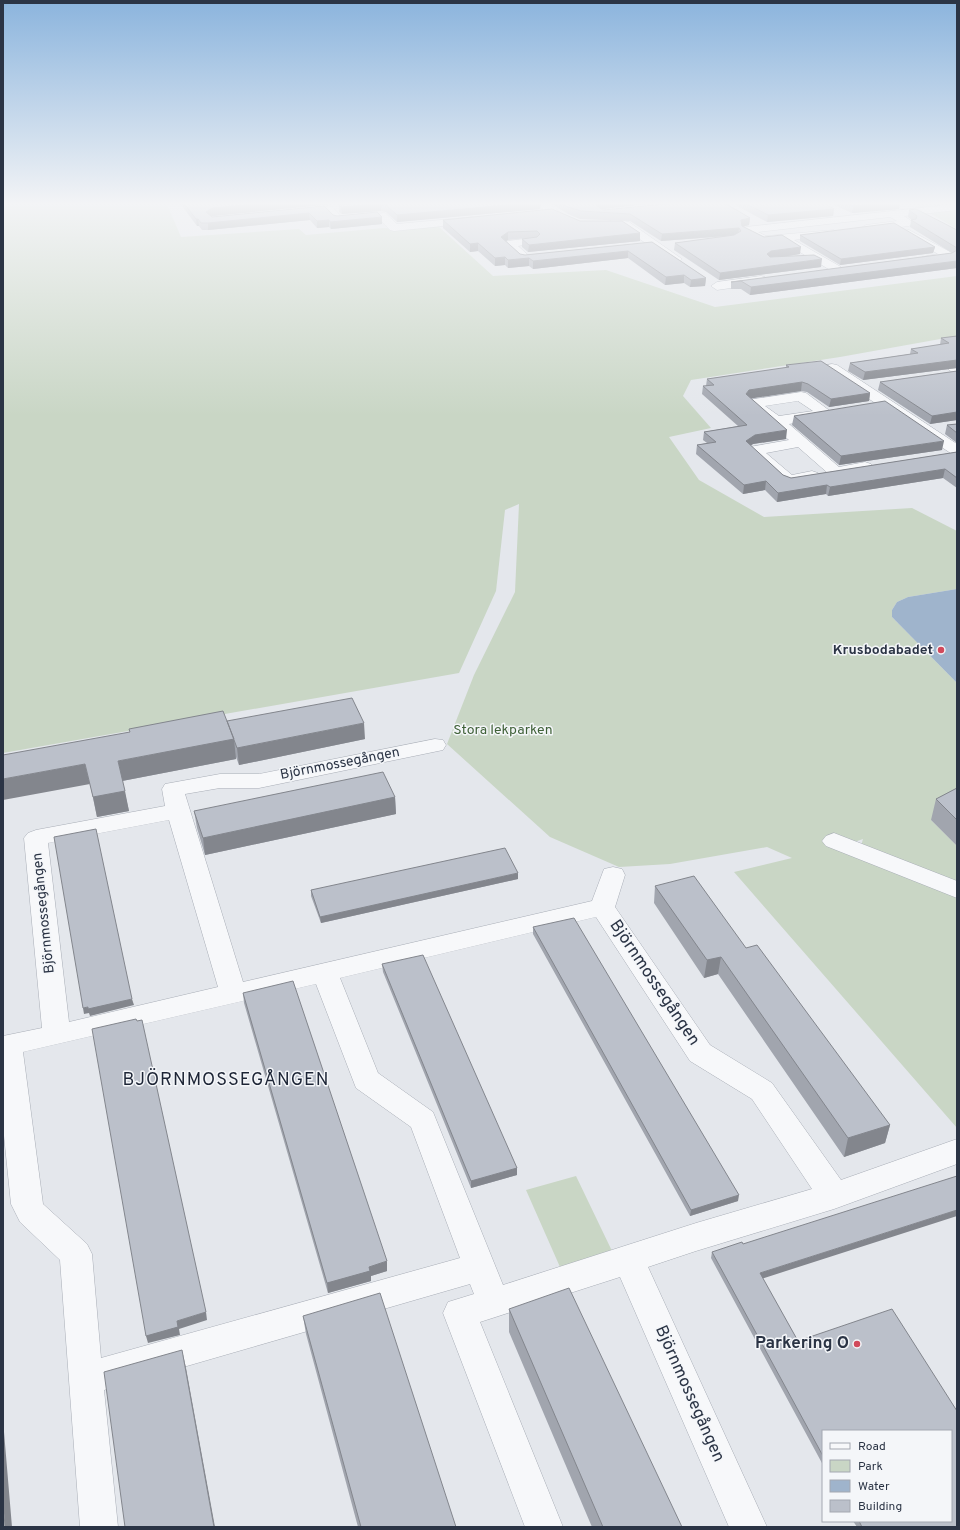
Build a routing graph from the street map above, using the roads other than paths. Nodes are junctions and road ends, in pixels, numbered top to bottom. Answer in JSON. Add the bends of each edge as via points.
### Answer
{"nodes":[{"id":1,"x":769,"y":279,"type":"edge"},
{"id":2,"x":716,"y":288,"type":"dead end"},
{"id":3,"x":957,"y":360,"type":"edge"},
{"id":4,"x":832,"y":368,"type":"edge"},
{"id":5,"x":957,"y":369,"type":"edge"},
{"id":6,"x":957,"y":373,"type":"edge"},
{"id":7,"x":942,"y":375,"type":"edge"},
{"id":8,"x":883,"y":384,"type":"edge"},
{"id":9,"x":861,"y":387,"type":"junction"},
{"id":10,"x":888,"y":404,"type":"junction"},
{"id":11,"x":865,"y":408,"type":"edge"},
{"id":12,"x":842,"y":412,"type":"edge"},
{"id":13,"x":826,"y":414,"type":"junction"},
{"id":14,"x":777,"y":421,"type":"junction"},
{"id":15,"x":949,"y":427,"type":"edge"},
{"id":16,"x":927,"y":431,"type":"junction"},
{"id":17,"x":802,"y":442,"type":"junction"},
{"id":18,"x":952,"y":454,"type":"edge"},
{"id":19,"x":881,"y":465,"type":"edge"},
{"id":20,"x":836,"y":472,"type":"junction"},
{"id":21,"x":435,"y":745,"type":"dead end"},
{"id":22,"x":178,"y":811,"type":"junction"},
{"id":23,"x":834,"y":841,"type":"dead end"},
{"id":24,"x":614,"y":875,"type":"dead end"},
{"id":25,"x":957,"y":890,"type":"edge"},
{"id":26,"x":602,"y":907,"type":"junction"},
{"id":27,"x":325,"y":973,"type":"junction"},
{"id":28,"x":233,"y":994,"type":"junction"},
{"id":29,"x":58,"y":1035,"type":"junction"},
{"id":30,"x":957,"y":1151,"type":"edge"},
{"id":31,"x":834,"y":1196,"type":"junction"},
{"id":32,"x":629,"y":1260,"type":"junction"},
{"id":33,"x":479,"y":1267,"type":"junction"},
{"id":34,"x":494,"y":1302,"type":"junction"},
{"id":35,"x":86,"y":1379,"type":"junction"},
{"id":36,"x":98,"y":1527,"type":"edge"},
{"id":37,"x":544,"y":1527,"type":"edge"},
{"id":38,"x":748,"y":1527,"type":"edge"}],
"edges":[{"from":1,"to":2,"type":"street"},
{"from":3,"to":5,"type":"street","via":[[946,362]]},
{"from":4,"to":9,"type":"street"},
{"from":6,"to":7,"type":"street"},
{"from":8,"to":9,"type":"street"},
{"from":9,"to":10,"type":"street"},
{"from":10,"to":11,"type":"street"},
{"from":10,"to":16,"type":"street"},
{"from":12,"to":13,"type":"street"},
{"from":13,"to":14,"type":"street"},
{"from":13,"to":14,"type":"street","via":[[801,396],[753,402]]},
{"from":14,"to":17,"type":"street"},
{"from":15,"to":16,"type":"street"},
{"from":16,"to":18,"type":"street"},
{"from":17,"to":20,"type":"street"},
{"from":17,"to":20,"type":"street","via":[[754,450],[789,480]]},
{"from":19,"to":20,"type":"street"},
{"from":21,"to":22,"type":"street","name":"Björnmossegången","via":[[259,780],[220,781],[173,789]]},
{"from":22,"to":28,"type":"street","name":"Björnmossegången"},
{"from":22,"to":29,"type":"street","name":"Björnmossegången","via":[[36,838]]},
{"from":23,"to":25,"type":"street"},
{"from":24,"to":26,"type":"street","name":"Björnmossegången"},
{"from":26,"to":27,"type":"street","name":"Björnmossegången"},
{"from":26,"to":31,"type":"street","name":"Björnmossegången","via":[[700,1053],[762,1091]]},
{"from":27,"to":28,"type":"street","name":"Björnmossegången"},
{"from":27,"to":33,"type":"street","via":[[366,1080],[422,1120]]},
{"from":28,"to":29,"type":"street","name":"Björnmossegången"},
{"from":29,"to":35,"type":"street","name":"Björnmossegången","via":[[8,1045],[27,1204],[31,1213],[76,1254]]},
{"from":30,"to":31,"type":"street"},
{"from":31,"to":32,"type":"street"},
{"from":32,"to":34,"type":"street"},
{"from":32,"to":38,"type":"street","name":"Björnmossegången"},
{"from":33,"to":34,"type":"street"},
{"from":33,"to":35,"type":"street"},
{"from":34,"to":37,"type":"street","via":[[460,1313]]},
{"from":35,"to":36,"type":"street","name":"Björnmossegången"}]}
